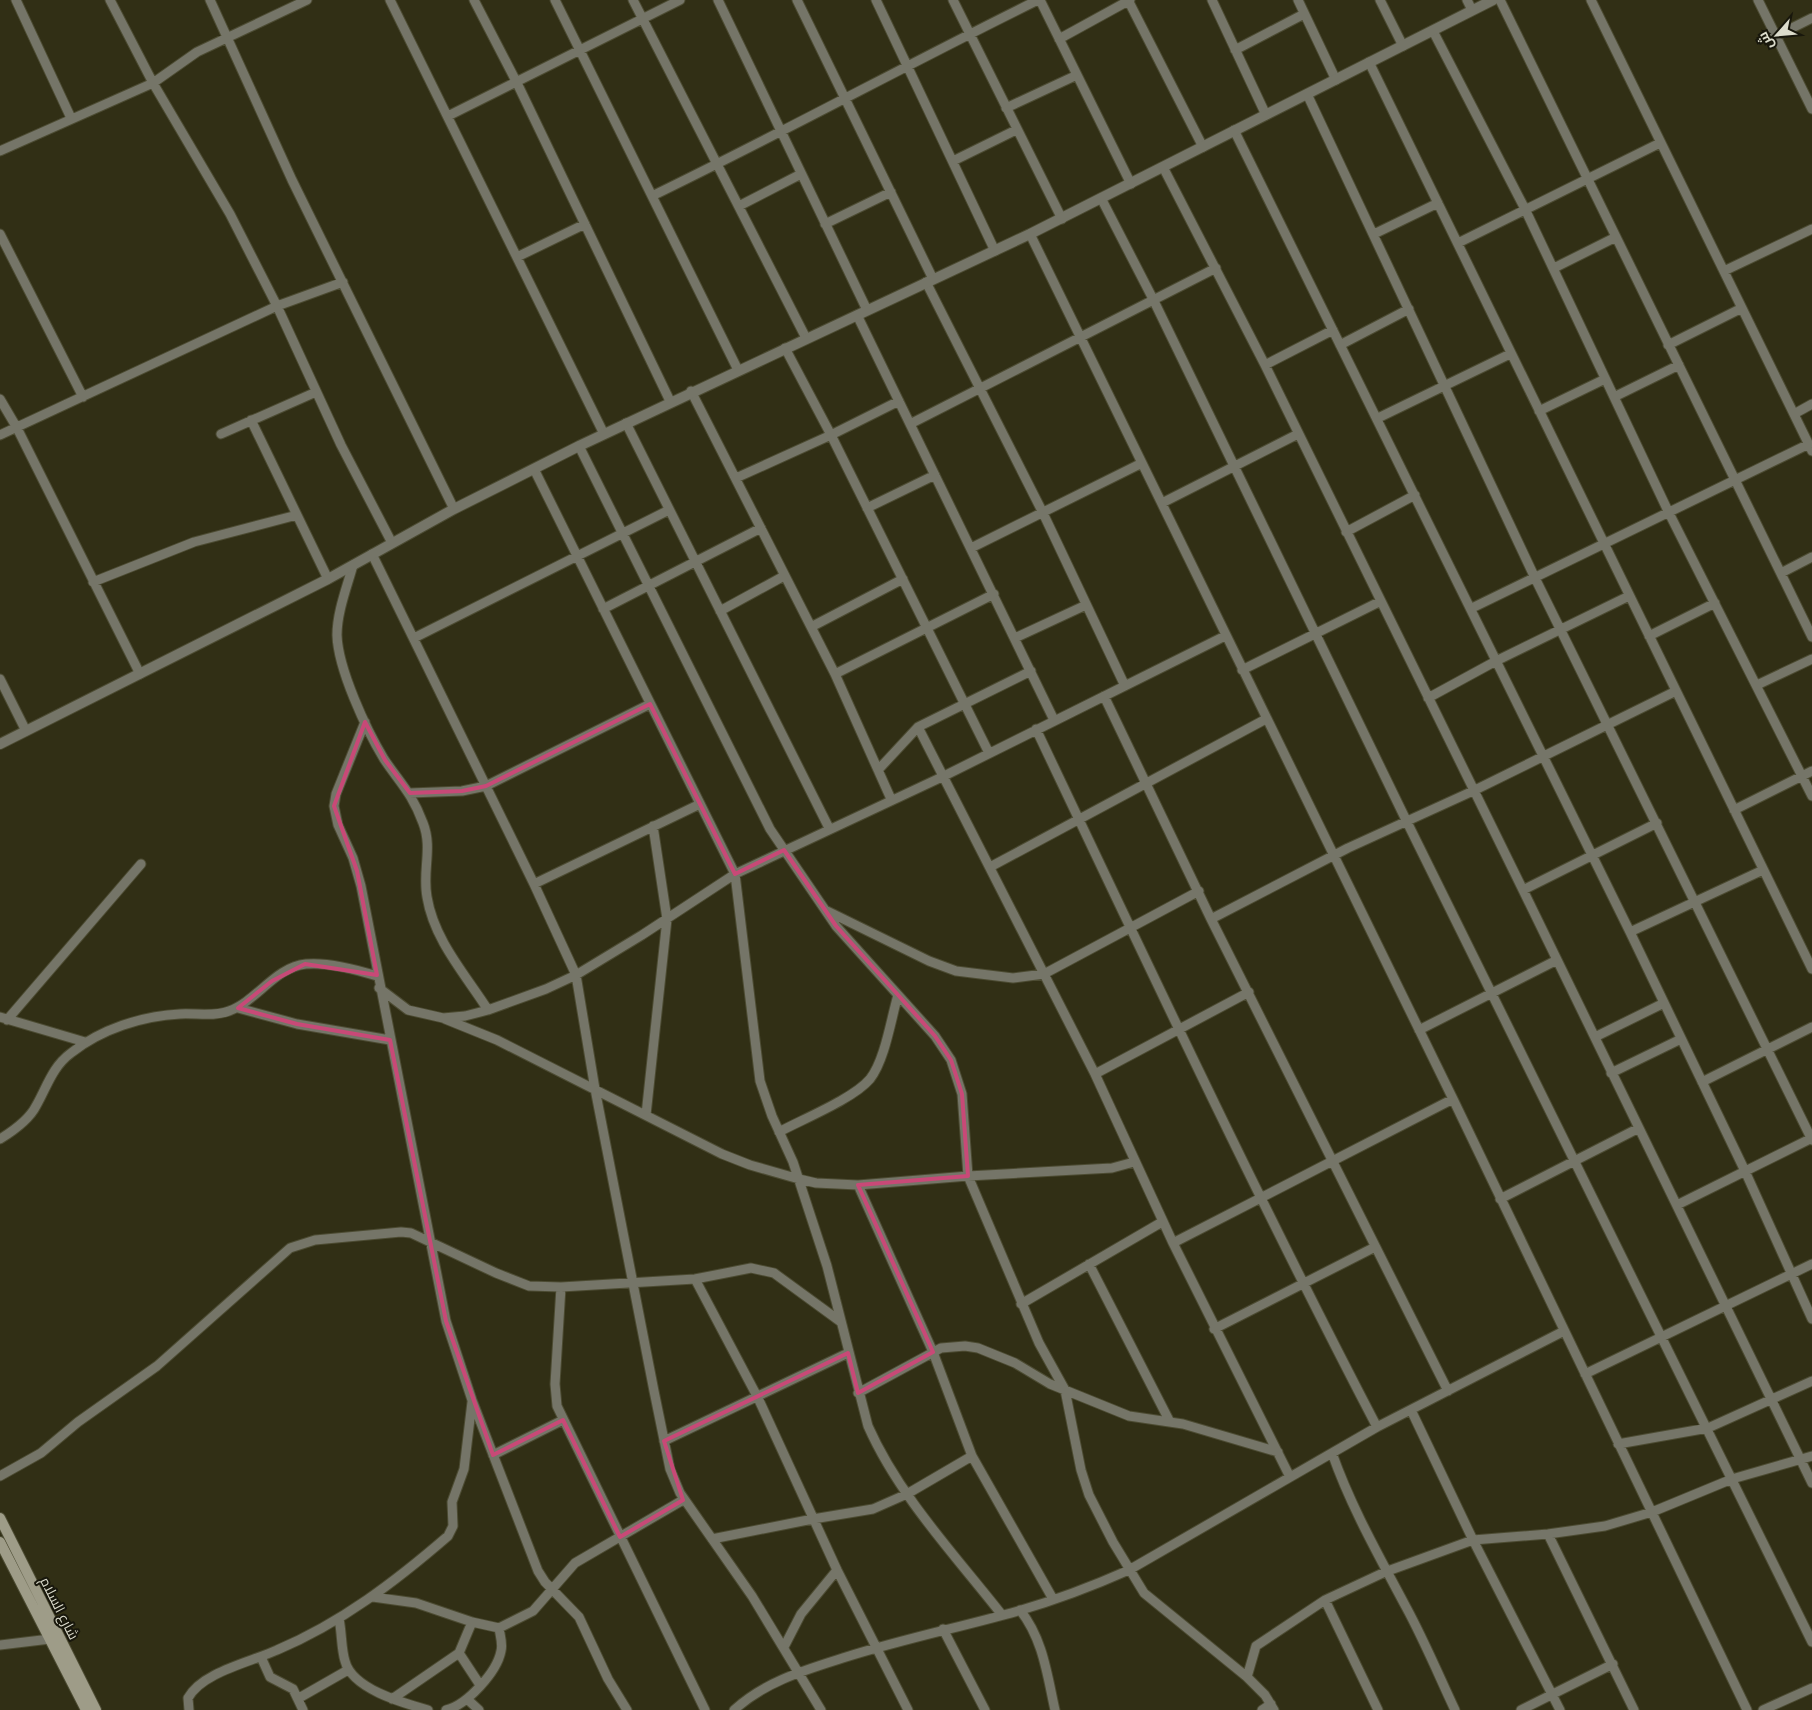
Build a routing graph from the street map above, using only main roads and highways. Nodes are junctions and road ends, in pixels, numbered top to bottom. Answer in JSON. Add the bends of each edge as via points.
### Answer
{"nodes":[{"id":1,"x":0,"y":1518,"type":"edge"},
{"id":2,"x":0,"y":1542,"type":"edge"},
{"id":3,"x":86,"y":1710,"type":"edge"},
{"id":4,"x":96,"y":1710,"type":"edge"}],
"edges":[{"from":1,"to":4,"type":"main road","name":"شارع السلام"},
{"from":2,"to":3,"type":"main road","name":"شارع السلام"}]}
